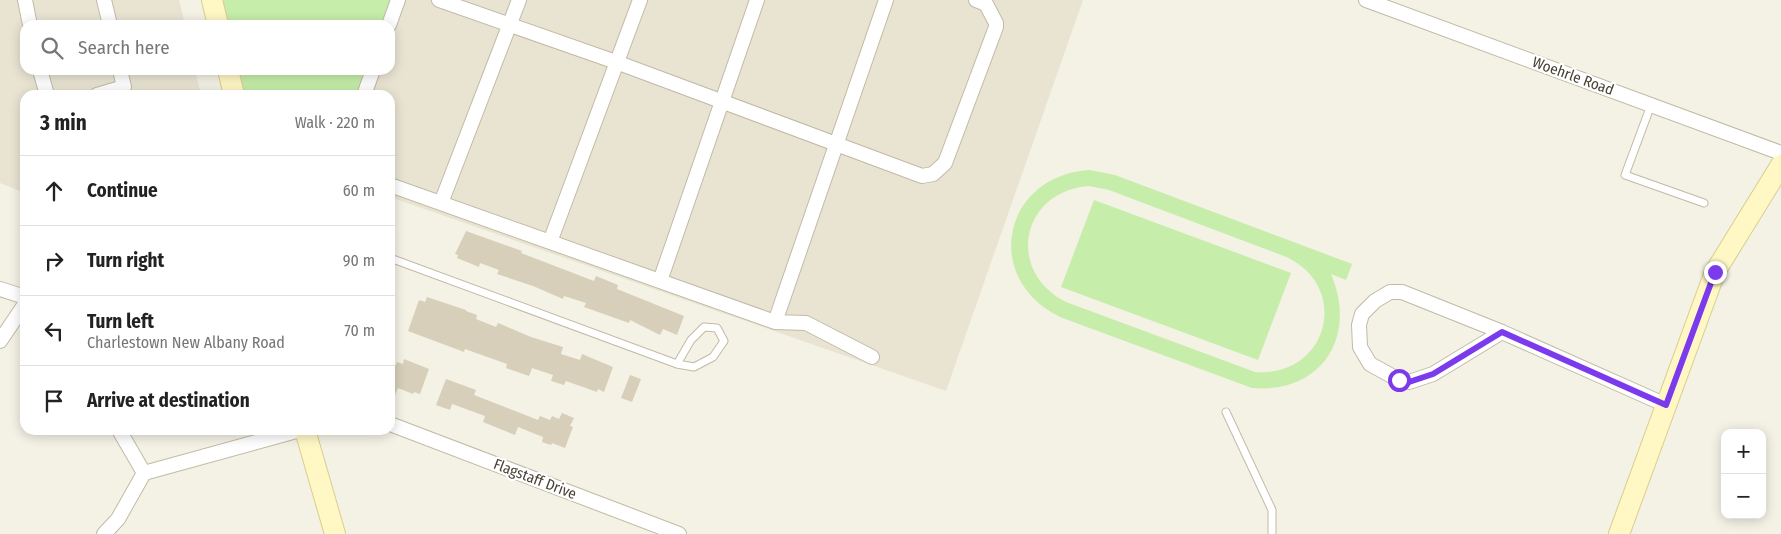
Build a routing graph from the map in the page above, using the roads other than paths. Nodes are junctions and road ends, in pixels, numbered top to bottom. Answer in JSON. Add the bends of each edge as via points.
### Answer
{"nodes":[{"id":1,"x":25,"y":0,"type":"edge"},
{"id":2,"x":104,"y":0,"type":"edge"},
{"id":3,"x":212,"y":0,"type":"edge"},
{"id":4,"x":398,"y":0,"type":"edge"},
{"id":5,"x":439,"y":0,"type":"edge"},
{"id":6,"x":519,"y":0,"type":"edge"},
{"id":7,"x":640,"y":0,"type":"edge"},
{"id":8,"x":757,"y":0,"type":"edge"},
{"id":9,"x":886,"y":0,"type":"edge"},
{"id":10,"x":976,"y":0,"type":"edge"},
{"id":11,"x":1366,"y":0,"type":"edge"},
{"id":12,"x":29,"y":20,"type":"edge"},
{"id":13,"x":109,"y":20,"type":"edge"},
{"id":14,"x":217,"y":20,"type":"edge"},
{"id":15,"x":391,"y":20,"type":"edge"},
{"id":16,"x":510,"y":24,"type":"junction"},
{"id":17,"x":616,"y":62,"type":"junction"},
{"id":18,"x":41,"y":75,"type":"edge"},
{"id":19,"x":121,"y":75,"type":"edge"},
{"id":20,"x":229,"y":75,"type":"edge"},
{"id":21,"x":371,"y":75,"type":"edge"},
{"id":22,"x":46,"y":90,"type":"edge"},
{"id":23,"x":112,"y":90,"type":"edge"},
{"id":24,"x":233,"y":90,"type":"edge"},
{"id":25,"x":366,"y":90,"type":"edge"},
{"id":26,"x":722,"y":102,"type":"junction"},
{"id":27,"x":1651,"y":105,"type":"junction"},
{"id":28,"x":836,"y":145,"type":"junction"},
{"id":29,"x":1781,"y":153,"type":"edge"},
{"id":30,"x":1781,"y":165,"type":"edge"},
{"id":31,"x":395,"y":187,"type":"edge"},
{"id":32,"x":441,"y":203,"type":"junction"},
{"id":33,"x":1704,"y":203,"type":"dead end"},
{"id":34,"x":550,"y":242,"type":"junction"},
{"id":35,"x":395,"y":260,"type":"edge"},
{"id":36,"x":660,"y":281,"type":"junction"},
{"id":37,"x":0,"y":289,"type":"edge"},
{"id":38,"x":20,"y":295,"type":"edge"},
{"id":39,"x":20,"y":311,"type":"edge"},
{"id":40,"x":775,"y":322,"type":"junction"},
{"id":41,"x":1502,"y":332,"type":"junction"},
{"id":42,"x":0,"y":341,"type":"edge"},
{"id":43,"x":872,"y":357,"type":"dead end"},
{"id":44,"x":677,"y":364,"type":"junction"},
{"id":45,"x":1666,"y":405,"type":"junction"},
{"id":46,"x":1226,"y":412,"type":"dead end"},
{"id":47,"x":395,"y":426,"type":"edge"},
{"id":48,"x":121,"y":435,"type":"edge"},
{"id":49,"x":281,"y":435,"type":"edge"},
{"id":50,"x":306,"y":435,"type":"edge"},
{"id":51,"x":144,"y":472,"type":"junction"},
{"id":52,"x":104,"y":534,"type":"edge"},
{"id":53,"x":334,"y":534,"type":"edge"},
{"id":54,"x":680,"y":534,"type":"edge"},
{"id":55,"x":1272,"y":534,"type":"edge"},
{"id":56,"x":1619,"y":534,"type":"edge"}],
"edges":[{"from":1,"to":12,"type":"street"},
{"from":2,"to":13,"type":"street"},
{"from":3,"to":14,"type":"main road"},
{"from":4,"to":15,"type":"street"},
{"from":5,"to":16,"type":"street"},
{"from":6,"to":16,"type":"street"},
{"from":7,"to":17,"type":"street"},
{"from":8,"to":26,"type":"street"},
{"from":9,"to":28,"type":"street"},
{"from":10,"to":28,"type":"street","via":[[986,4],[996,27],[945,163],[933,174],[922,176]]},
{"from":11,"to":27,"type":"street","name":"Woehrle Road"},
{"from":16,"to":17,"type":"street"},
{"from":16,"to":32,"type":"street"},
{"from":17,"to":26,"type":"street"},
{"from":17,"to":34,"type":"street"},
{"from":18,"to":22,"type":"street"},
{"from":19,"to":23,"type":"street","via":[[124,86]]},
{"from":20,"to":24,"type":"main road"},
{"from":21,"to":25,"type":"street"},
{"from":26,"to":28,"type":"street"},
{"from":26,"to":36,"type":"street"},
{"from":27,"to":29,"type":"street","name":"Woehrle Road"},
{"from":27,"to":33,"type":"lane","via":[[1625,174]]},
{"from":28,"to":40,"type":"street"},
{"from":30,"to":45,"type":"main road","via":[[1715,272]]},
{"from":31,"to":32,"type":"street"},
{"from":32,"to":34,"type":"street"},
{"from":34,"to":36,"type":"street"},
{"from":35,"to":44,"type":"lane"},
{"from":36,"to":40,"type":"street"},
{"from":37,"to":38,"type":"street"},
{"from":39,"to":42,"type":"street"},
{"from":40,"to":43,"type":"street","via":[[806,323]]},
{"from":41,"to":41,"type":"street","via":[[1402,292],[1390,292],[1374,301],[1362,314],[1359,325],[1360,347],[1370,364],[1409,382],[1433,374]]},
{"from":41,"to":45,"type":"street"},
{"from":44,"to":44,"type":"lane","via":[[694,367],[713,356],[724,341],[717,328],[704,327]]},
{"from":45,"to":56,"type":"main road"},
{"from":46,"to":55,"type":"lane","via":[[1272,510]]},
{"from":47,"to":54,"type":"street","name":"Flagstaff Drive"},
{"from":48,"to":51,"type":"street"},
{"from":49,"to":51,"type":"street"},
{"from":50,"to":53,"type":"main road"},
{"from":51,"to":52,"type":"street","via":[[118,519]]}]}
